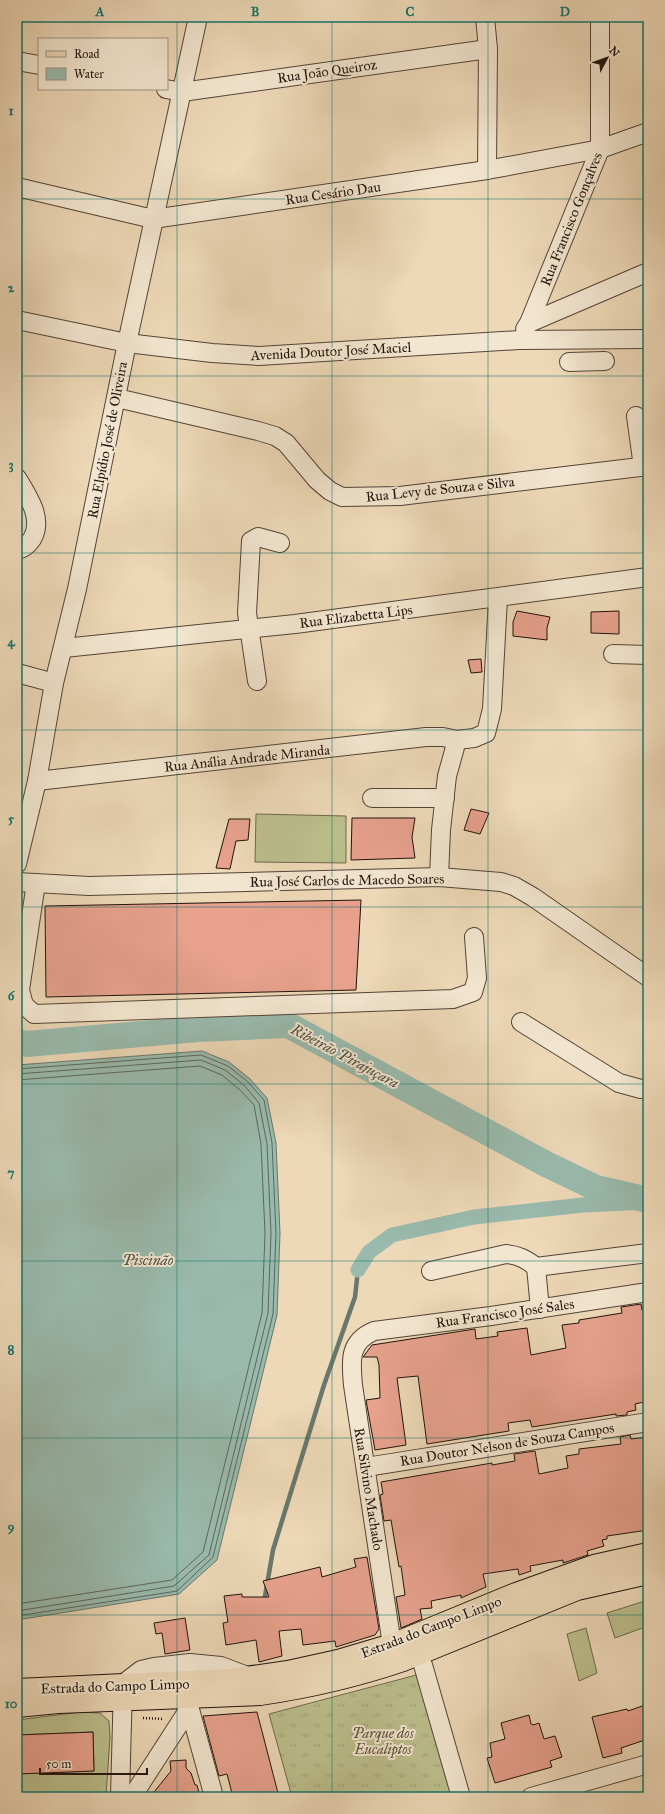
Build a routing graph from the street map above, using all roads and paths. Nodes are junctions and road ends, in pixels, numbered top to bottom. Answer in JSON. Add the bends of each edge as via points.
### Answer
{"nodes":[{"id":1,"x":198,"y":17,"type":"edge"},
{"id":2,"x":485,"y":17,"type":"edge"},
{"id":3,"x":600,"y":17,"type":"edge"},
{"id":4,"x":488,"y":49,"type":"junction"},
{"id":5,"x":17,"y":60,"type":"edge"},
{"id":6,"x":38,"y":65,"type":"edge"},
{"id":7,"x":174,"y":90,"type":"edge"},
{"id":8,"x":648,"y":132,"type":"edge"},
{"id":9,"x":600,"y":149,"type":"junction"},
{"id":10,"x":487,"y":170,"type":"junction"},
{"id":11,"x":17,"y":187,"type":"edge"},
{"id":12,"x":154,"y":219,"type":"junction"},
{"id":13,"x":648,"y":272,"type":"edge"},
{"id":14,"x":17,"y":320,"type":"edge"},
{"id":15,"x":529,"y":322,"type":"junction"},
{"id":16,"x":648,"y":339,"type":"edge"},
{"id":17,"x":519,"y":340,"type":"junction"},
{"id":18,"x":567,"y":340,"type":"junction"},
{"id":19,"x":127,"y":343,"type":"junction"},
{"id":20,"x":605,"y":361,"type":"dead end"},
{"id":21,"x":117,"y":398,"type":"junction"},
{"id":22,"x":636,"y":416,"type":"dead end"},
{"id":23,"x":645,"y":466,"type":"edge"},
{"id":24,"x":17,"y":478,"type":"edge"},
{"id":25,"x":280,"y":543,"type":"dead end"},
{"id":26,"x":17,"y":550,"type":"edge"},
{"id":27,"x":648,"y":577,"type":"edge"},
{"id":28,"x":498,"y":598,"type":"junction"},
{"id":29,"x":248,"y":628,"type":"junction"},
{"id":30,"x":64,"y":648,"type":"junction"},
{"id":31,"x":613,"y":654,"type":"dead end"},
{"id":32,"x":648,"y":655,"type":"edge"},
{"id":33,"x":17,"y":673,"type":"edge"},
{"id":34,"x":256,"y":681,"type":"dead end"},
{"id":35,"x":54,"y":683,"type":"junction"},
{"id":36,"x":457,"y":740,"type":"junction"},
{"id":37,"x":37,"y":781,"type":"junction"},
{"id":38,"x":372,"y":798,"type":"dead end"},
{"id":39,"x":445,"y":798,"type":"junction"},
{"id":40,"x":17,"y":864,"type":"edge"},
{"id":41,"x":439,"y":877,"type":"junction"},
{"id":42,"x":17,"y":882,"type":"edge"},
{"id":43,"x":36,"y":883,"type":"junction"},
{"id":44,"x":474,"y":936,"type":"dead end"},
{"id":45,"x":648,"y":977,"type":"edge"},
{"id":46,"x":521,"y":1022,"type":"dead end"},
{"id":47,"x":646,"y":1086,"type":"edge"},
{"id":48,"x":648,"y":1253,"type":"edge"},
{"id":49,"x":536,"y":1267,"type":"junction"},
{"id":50,"x":431,"y":1271,"type":"dead end"},
{"id":51,"x":648,"y":1292,"type":"edge"},
{"id":52,"x":540,"y":1309,"type":"junction"},
{"id":53,"x":364,"y":1336,"type":"joint"},
{"id":54,"x":648,"y":1422,"type":"edge"},
{"id":55,"x":366,"y":1466,"type":"junction"},
{"id":56,"x":648,"y":1554,"type":"edge"},
{"id":57,"x":648,"y":1573,"type":"edge"},
{"id":58,"x":392,"y":1645,"type":"junction"},
{"id":59,"x":423,"y":1665,"type":"dead end"},
{"id":60,"x":250,"y":1678,"type":"junction"},
{"id":61,"x":17,"y":1690,"type":"edge"},
{"id":62,"x":123,"y":1700,"type":"junction"},
{"id":63,"x":187,"y":1701,"type":"junction"},
{"id":64,"x":17,"y":1706,"type":"edge"},
{"id":65,"x":648,"y":1764,"type":"edge"},
{"id":66,"x":120,"y":1797,"type":"edge"},
{"id":67,"x":132,"y":1797,"type":"edge"},
{"id":68,"x":214,"y":1797,"type":"edge"},
{"id":69,"x":461,"y":1797,"type":"edge"},
{"id":70,"x":531,"y":1797,"type":"edge"}],
"edges":[{"from":1,"to":7,"type":"street","name":"Rua Elpídio José de Oliveira"},
{"from":2,"to":4,"type":"street"},
{"from":3,"to":9,"type":"street","name":"Rua Francisco Gonçalves"},
{"from":4,"to":7,"type":"street","name":"Rua João Queiroz"},
{"from":4,"to":10,"type":"street"},
{"from":5,"to":6,"type":"street"},
{"from":7,"to":12,"type":"street","name":"Rua Elpídio José de Oliveira"},
{"from":8,"to":9,"type":"street","name":"Rua Cesário Dau"},
{"from":9,"to":10,"type":"street","name":"Rua Cesário Dau"},
{"from":9,"to":15,"type":"street","name":"Rua Francisco Gonçalves"},
{"from":10,"to":12,"type":"street","name":"Rua Cesário Dau"},
{"from":11,"to":12,"type":"street","name":"Rua Cesário Dau"},
{"from":12,"to":19,"type":"street","name":"Rua Elpídio José de Oliveira"},
{"from":13,"to":15,"type":"street"},
{"from":14,"to":19,"type":"street","name":"Avenida Doutor José Maciel"},
{"from":15,"to":17,"type":"street","name":"Rua Francisco Gonçalves"},
{"from":16,"to":18,"type":"street","name":"Avenida Doutor José Maciel"},
{"from":17,"to":18,"type":"street","name":"Avenida Doutor José Maciel"},
{"from":17,"to":19,"type":"street","name":"Avenida Doutor José Maciel","via":[[259,356]]},
{"from":18,"to":20,"type":"street","via":[[570,367]]},
{"from":19,"to":21,"type":"street","name":"Rua Elpídio José de Oliveira"},
{"from":21,"to":23,"type":"street","name":"Rua Levy de Souza e Silva","via":[[275,436],[297,454],[330,491],[342,497],[400,496]]},
{"from":21,"to":30,"type":"street","name":"Rua Elpídio José de Oliveira"},
{"from":22,"to":23,"type":"street"},
{"from":24,"to":26,"type":"street","via":[[32,505],[37,521],[36,532],[29,544]]},
{"from":25,"to":29,"type":"street","via":[[258,536],[251,541]]},
{"from":27,"to":28,"type":"street","name":"Rua Elizabetta Lips"},
{"from":28,"to":29,"type":"street","name":"Rua Elizabetta Lips"},
{"from":28,"to":36,"type":"street","via":[[492,709],[486,734]]},
{"from":29,"to":30,"type":"street","name":"Rua Elizabetta Lips"},
{"from":29,"to":34,"type":"street"},
{"from":30,"to":35,"type":"street","name":"Rua Elpídio José de Oliveira"},
{"from":31,"to":32,"type":"street"},
{"from":33,"to":35,"type":"street"},
{"from":35,"to":37,"type":"street","name":"Rua Elpídio José de Oliveira"},
{"from":36,"to":37,"type":"street","name":"Rua Anália Andrade Miranda","via":[[426,737]]},
{"from":36,"to":39,"type":"street","via":[[447,776]]},
{"from":37,"to":40,"type":"street","name":"Rua Elpídio José de Oliveira"},
{"from":38,"to":39,"type":"street"},
{"from":39,"to":41,"type":"street"},
{"from":41,"to":43,"type":"street","name":"Rua José Carlos de Macedo Soares","via":[[89,886]]},
{"from":41,"to":45,"type":"street","name":"Rua José Carlos de Macedo Soares","via":[[501,882],[514,886]]},
{"from":42,"to":43,"type":"street","name":"Rua José Carlos de Macedo Soares"},
{"from":43,"to":44,"type":"street","via":[[20,990],[24,1005],[34,1014],[453,999],[473,992],[477,978]]},
{"from":46,"to":47,"type":"street","via":[[619,1083]]},
{"from":48,"to":49,"type":"street"},
{"from":49,"to":50,"type":"street","via":[[520,1257],[506,1254]]},
{"from":49,"to":52,"type":"street"},
{"from":51,"to":52,"type":"street","name":"Rua Francisco José Sales"},
{"from":52,"to":53,"type":"street","name":"Rua Francisco José Sales","via":[[374,1331]]},
{"from":53,"to":55,"type":"street","name":"Rua Silvino Machado","via":[[359,1340],[351,1361]]},
{"from":54,"to":55,"type":"street","name":"Rua Doutor Nelson de Souza Campos"},
{"from":55,"to":58,"type":"street","name":"Rua Silvino Machado"},
{"from":56,"to":58,"type":"main road","name":"Estrada do Campo Limpo","via":[[587,1568]]},
{"from":57,"to":63,"type":"main road","name":"Estrada do Campo Limpo","via":[[577,1589],[376,1669],[265,1693]]},
{"from":58,"to":60,"type":"main road","name":"Estrada do Campo Limpo","via":[[338,1661]]},
{"from":59,"to":69,"type":"street"},
{"from":60,"to":62,"type":"street","via":[[221,1666],[190,1663],[154,1666],[140,1670]]},
{"from":60,"to":63,"type":"main road","name":"Estrada do Campo Limpo"},
{"from":61,"to":62,"type":"main road","name":"Estrada do Campo Limpo"},
{"from":62,"to":63,"type":"main road","name":"Estrada do Campo Limpo"},
{"from":62,"to":63,"type":"path"},
{"from":62,"to":64,"type":"main road","name":"Estrada do Campo Limpo"},
{"from":62,"to":66,"type":"street"},
{"from":63,"to":67,"type":"street"},
{"from":63,"to":68,"type":"street"},
{"from":65,"to":70,"type":"street"}]}
